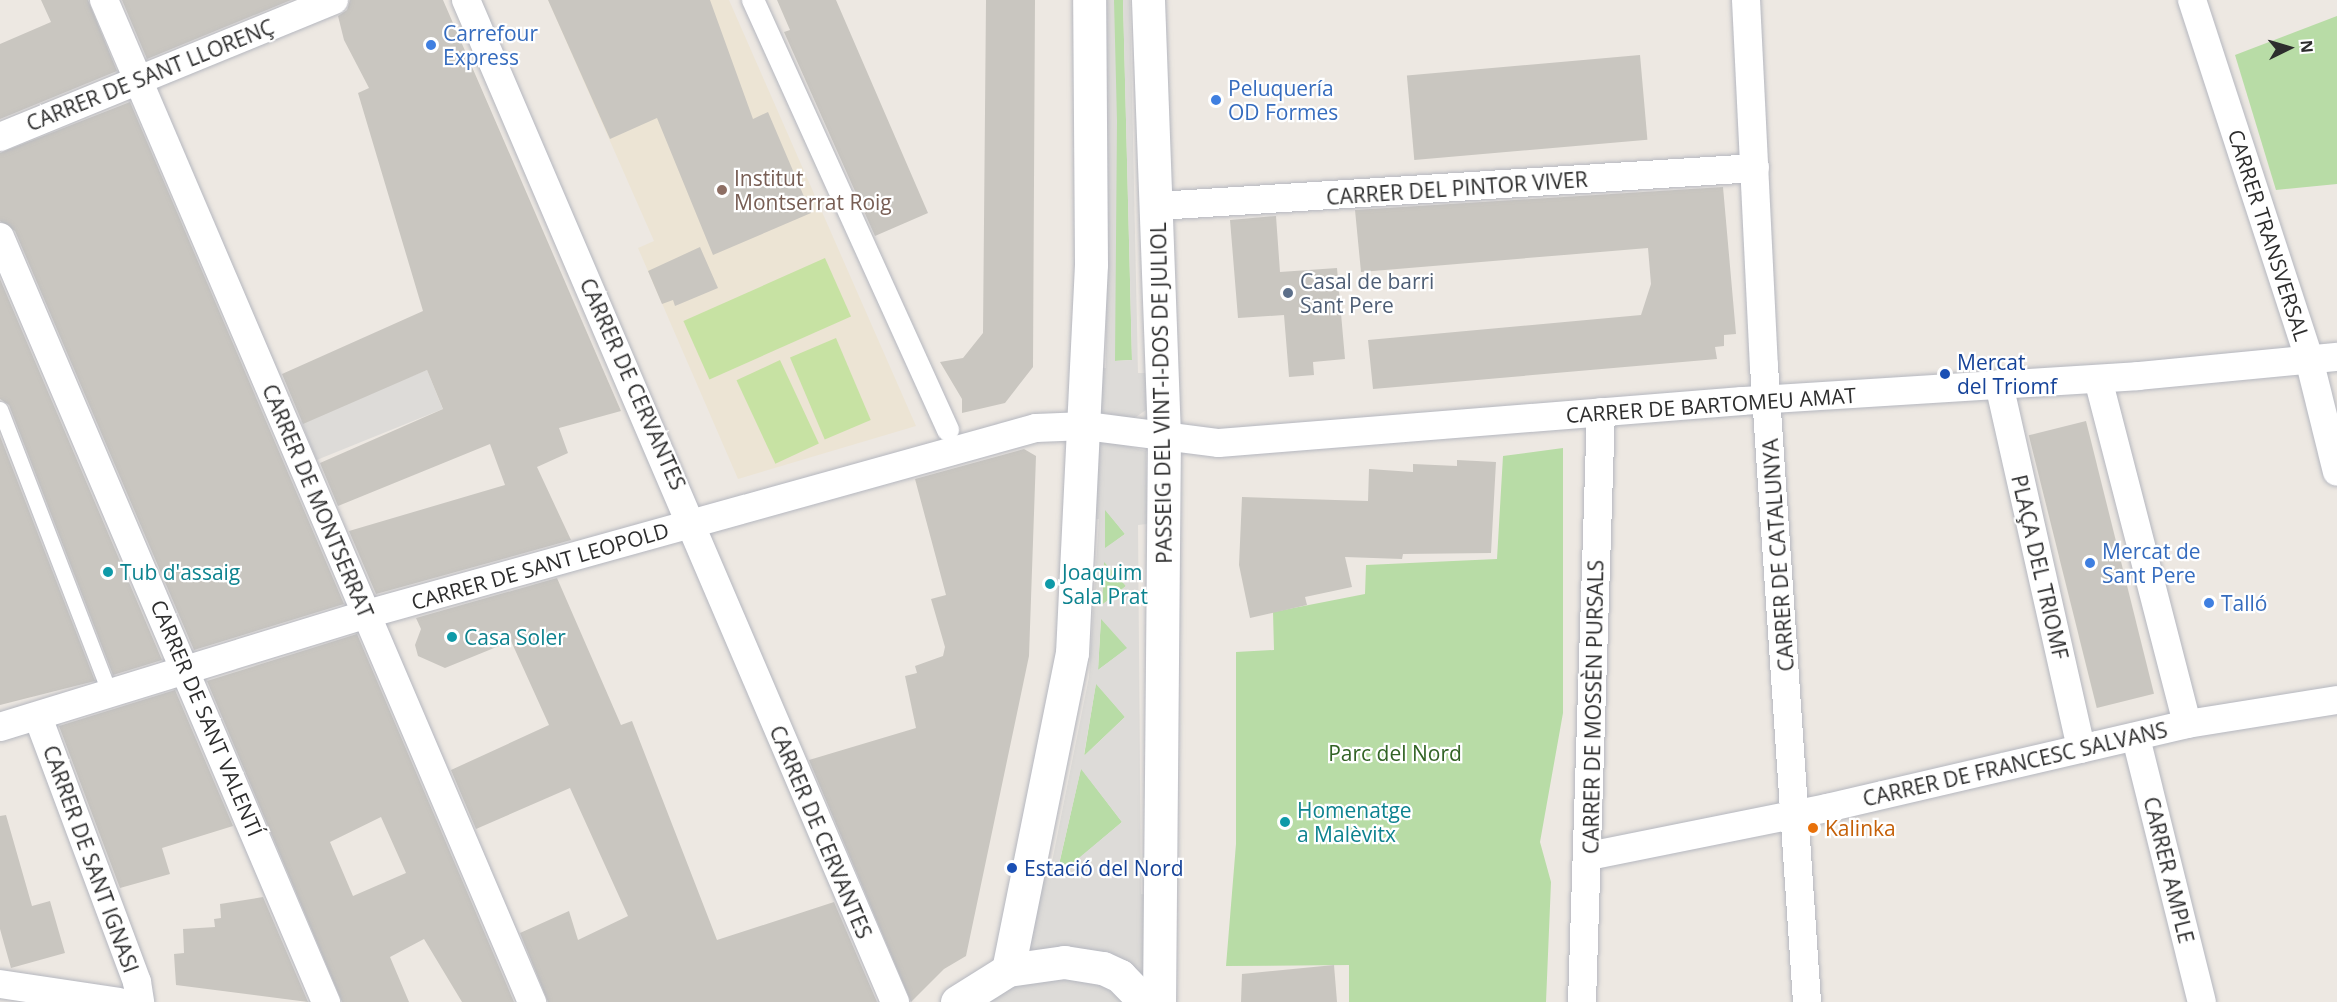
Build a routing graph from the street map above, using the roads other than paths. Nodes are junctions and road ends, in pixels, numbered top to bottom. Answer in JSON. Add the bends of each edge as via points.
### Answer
{"nodes":[{"id":1,"x":104,"y":0,"type":"edge"},
{"id":2,"x":334,"y":0,"type":"edge"},
{"id":3,"x":466,"y":0,"type":"edge"},
{"id":4,"x":753,"y":0,"type":"edge"},
{"id":5,"x":1089,"y":0,"type":"edge"},
{"id":6,"x":1149,"y":0,"type":"edge"},
{"id":7,"x":1746,"y":0,"type":"edge"},
{"id":8,"x":2192,"y":0,"type":"edge"},
{"id":9,"x":138,"y":81,"type":"junction"},
{"id":10,"x":0,"y":137,"type":"edge"},
{"id":11,"x":1755,"y":168,"type":"junction"},
{"id":12,"x":1158,"y":206,"type":"junction"},
{"id":13,"x":0,"y":237,"type":"edge"},
{"id":14,"x":2323,"y":358,"type":"edge"},
{"id":15,"x":2098,"y":379,"type":"junction"},
{"id":16,"x":1999,"y":384,"type":"junction"},
{"id":17,"x":1766,"y":400,"type":"junction"},
{"id":18,"x":0,"y":409,"type":"edge"},
{"id":19,"x":1600,"y":412,"type":"junction"},
{"id":20,"x":1086,"y":426,"type":"junction"},
{"id":21,"x":948,"y":430,"type":"dead end"},
{"id":22,"x":1164,"y":433,"type":"junction"},
{"id":23,"x":2337,"y":472,"type":"edge"},
{"id":24,"x":688,"y":524,"type":"junction"},
{"id":25,"x":367,"y":614,"type":"junction"},
{"id":26,"x":186,"y":667,"type":"junction"},
{"id":27,"x":114,"y":691,"type":"junction"},
{"id":28,"x":2337,"y":700,"type":"edge"},
{"id":29,"x":39,"y":717,"type":"junction"},
{"id":30,"x":2187,"y":724,"type":"junction"},
{"id":31,"x":0,"y":727,"type":"edge"},
{"id":32,"x":2136,"y":738,"type":"junction"},
{"id":33,"x":2081,"y":749,"type":"junction"},
{"id":34,"x":1796,"y":815,"type":"junction"},
{"id":35,"x":1589,"y":856,"type":"junction"},
{"id":36,"x":1008,"y":970,"type":"junction"},
{"id":37,"x":0,"y":984,"type":"edge"},
{"id":38,"x":119,"y":1002,"type":"edge"},
{"id":39,"x":140,"y":1002,"type":"edge"},
{"id":40,"x":326,"y":1002,"type":"edge"},
{"id":41,"x":532,"y":1002,"type":"edge"},
{"id":42,"x":895,"y":1002,"type":"edge"},
{"id":43,"x":957,"y":1002,"type":"edge"},
{"id":44,"x":1145,"y":1002,"type":"edge"},
{"id":45,"x":1159,"y":1002,"type":"edge"},
{"id":46,"x":1582,"y":1002,"type":"edge"},
{"id":47,"x":1808,"y":1002,"type":"edge"},
{"id":48,"x":2202,"y":1002,"type":"edge"}],
"edges":[{"from":1,"to":9,"type":"street","name":"CARRER DE MONTSERRAT"},
{"from":2,"to":9,"type":"street","name":"CARRER DE SANT LLORENÇ"},
{"from":3,"to":24,"type":"street","name":"CARRER DE CERVANTES","via":[[684,500]]},
{"from":4,"to":21,"type":"street"},
{"from":5,"to":20,"type":"street","via":[[1092,157]]},
{"from":6,"to":12,"type":"street","name":"PASSEIG DEL VINT-I-DOS DE JULIOL"},
{"from":7,"to":11,"type":"street","name":"CARRER DE CATALUNYA"},
{"from":8,"to":14,"type":"street","name":"CARRER TRANSVERSAL"},
{"from":9,"to":10,"type":"street","name":"CARRER DE SANT LLORENÇ"},
{"from":9,"to":25,"type":"street","name":"CARRER DE MONTSERRAT"},
{"from":11,"to":12,"type":"street","name":"CARRER DEL PINTOR VIVER"},
{"from":11,"to":17,"type":"street","name":"CARRER DE CATALUNYA"},
{"from":12,"to":22,"type":"street","name":"PASSEIG DEL VINT-I-DOS DE JULIOL"},
{"from":13,"to":26,"type":"street","name":"CARRER DE SANT VALENTÍ"},
{"from":14,"to":15,"type":"street","name":"CARRER DE BARTOMEU AMAT"},
{"from":14,"to":23,"type":"street","name":"CARRER TRANSVERSAL"},
{"from":15,"to":16,"type":"street","name":"CARRER DE BARTOMEU AMAT"},
{"from":15,"to":30,"type":"street"},
{"from":16,"to":17,"type":"street","name":"CARRER DE BARTOMEU AMAT"},
{"from":16,"to":33,"type":"street","name":"PLAÇA DEL TRIOMF"},
{"from":17,"to":19,"type":"street","name":"CARRER DE BARTOMEU AMAT"},
{"from":17,"to":34,"type":"street","name":"CARRER DE CATALUNYA"},
{"from":18,"to":27,"type":"lane","via":[[106,683]]},
{"from":19,"to":22,"type":"street","name":"CARRER DE BARTOMEU AMAT","via":[[1219,442]]},
{"from":19,"to":35,"type":"street","name":"CARRER DE MOSSÈN PURSALS"},
{"from":20,"to":22,"type":"street","name":"CARRER DE BARTOMEU AMAT"},
{"from":20,"to":24,"type":"street","name":"CARRER DE SANT LEOPOLD","via":[[1036,428]]},
{"from":20,"to":36,"type":"street","via":[[1072,652]]},
{"from":22,"to":45,"type":"street","name":"PASSEIG DEL VINT-I-DOS DE JULIOL"},
{"from":24,"to":25,"type":"street","name":"CARRER DE SANT LEOPOLD"},
{"from":24,"to":42,"type":"street","name":"CARRER DE CERVANTES"},
{"from":25,"to":26,"type":"street","name":"CARRER DE SANT LEOPOLD"},
{"from":25,"to":41,"type":"street","name":"CARRER DE MONTSERRAT"},
{"from":26,"to":27,"type":"street","name":"CARRER DE SANT LEOPOLD"},
{"from":26,"to":40,"type":"street","name":"CARRER DE SANT VALENTÍ"},
{"from":27,"to":29,"type":"street","name":"CARRER DE SANT LEOPOLD"},
{"from":28,"to":30,"type":"street","name":"CARRER DE FRANCESC SALVANS"},
{"from":29,"to":31,"type":"street","name":"CARRER DE SANT LEOPOLD"},
{"from":29,"to":39,"type":"street","name":"CARRER DE SANT IGNASI","via":[[137,982]]},
{"from":30,"to":32,"type":"street","name":"CARRER DE FRANCESC SALVANS"},
{"from":32,"to":33,"type":"street","name":"CARRER DE FRANCESC SALVANS"},
{"from":32,"to":48,"type":"street","name":"CARRER AMPLE"},
{"from":33,"to":34,"type":"street","name":"CARRER DE FRANCESC SALVANS"},
{"from":34,"to":35,"type":"street","name":"CARRER DE FRANCESC SALVANS"},
{"from":34,"to":47,"type":"street","name":"CARRER DE CATALUNYA"},
{"from":35,"to":46,"type":"street","name":"CARRER DE MOSSÈN PURSALS"},
{"from":36,"to":43,"type":"street"},
{"from":36,"to":44,"type":"street","via":[[1064,962],[1103,968],[1139,991]]},
{"from":37,"to":38,"type":"street"}]}
